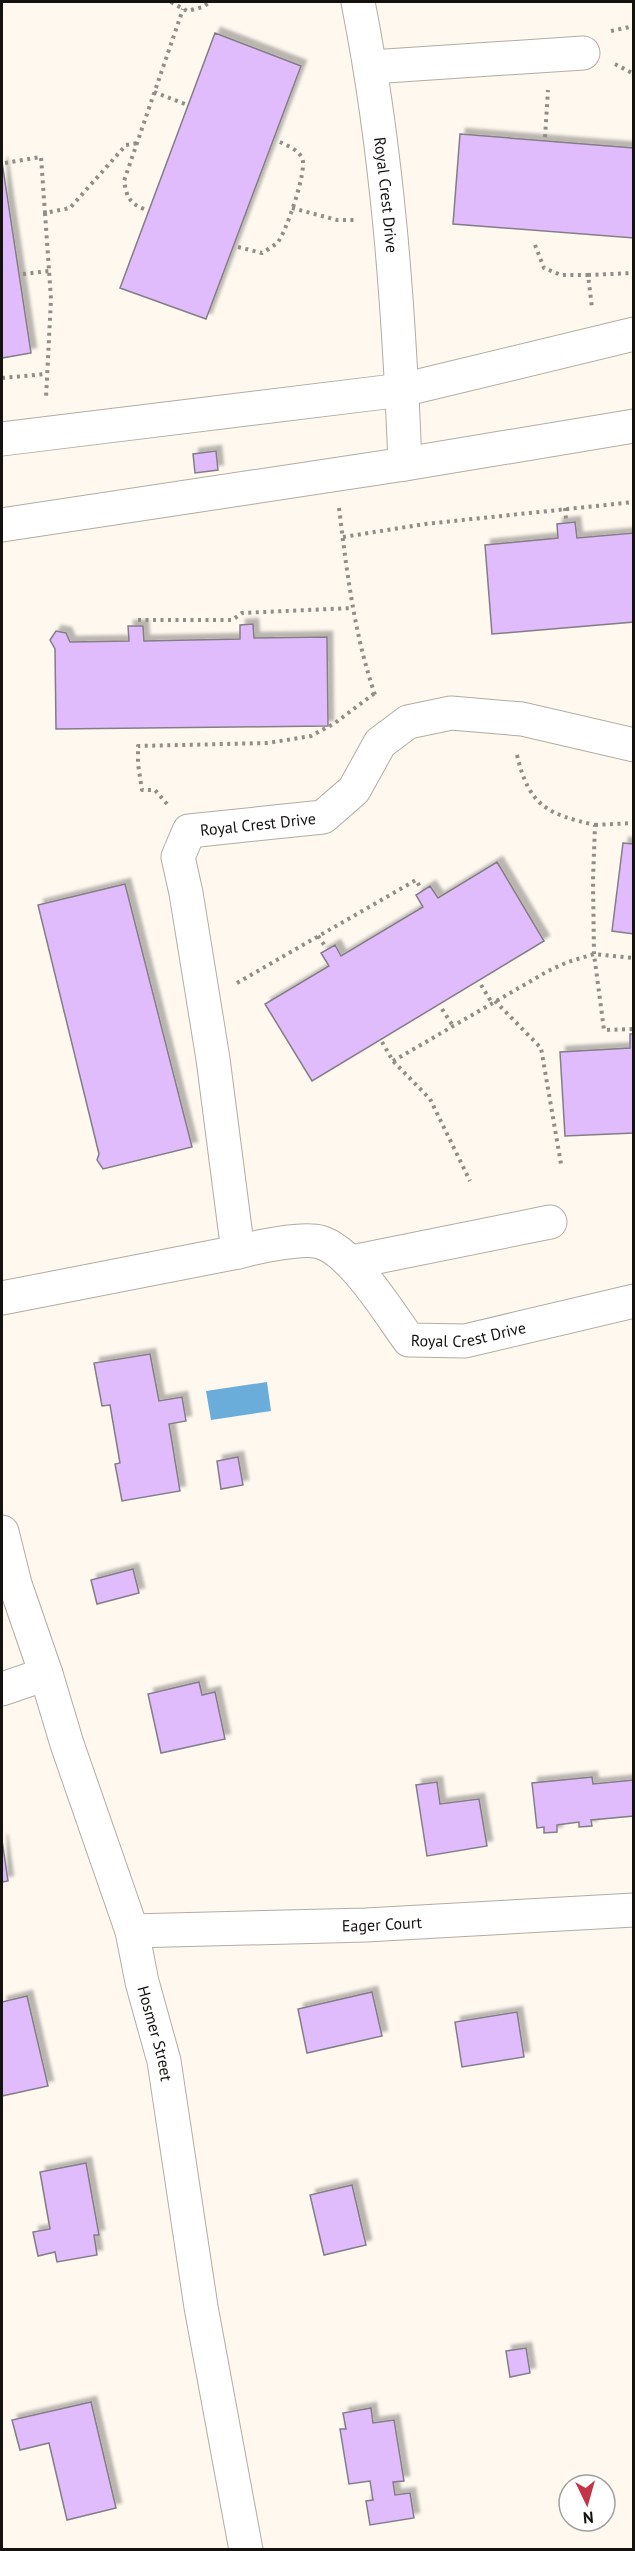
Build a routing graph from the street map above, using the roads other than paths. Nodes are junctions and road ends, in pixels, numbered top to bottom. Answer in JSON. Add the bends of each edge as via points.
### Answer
{"nodes":[{"id":1,"x":358,"y":2,"type":"edge"},
{"id":2,"x":583,"y":53,"type":"dead end"},
{"id":3,"x":371,"y":68,"type":"junction"},
{"id":4,"x":633,"y":334,"type":"edge"},
{"id":5,"x":402,"y":390,"type":"junction"},
{"id":6,"x":633,"y":426,"type":"edge"},
{"id":7,"x":2,"y":439,"type":"edge"},
{"id":8,"x":405,"y":464,"type":"junction"},
{"id":9,"x":2,"y":525,"type":"edge"},
{"id":10,"x":633,"y":745,"type":"edge"},
{"id":11,"x":550,"y":1222,"type":"dead end"},
{"id":12,"x":238,"y":1252,"type":"junction"},
{"id":13,"x":352,"y":1262,"type":"junction"},
{"id":14,"x":2,"y":1298,"type":"edge"},
{"id":15,"x":633,"y":1301,"type":"edge"},
{"id":16,"x":2,"y":1532,"type":"edge"},
{"id":17,"x":46,"y":1674,"type":"junction"},
{"id":18,"x":2,"y":1689,"type":"edge"},
{"id":19,"x":633,"y":1910,"type":"edge"},
{"id":20,"x":132,"y":1931,"type":"junction"},
{"id":21,"x":246,"y":2550,"type":"edge"}],
"edges":[{"from":1,"to":3,"type":"street","name":"Royal Crest Drive"},
{"from":2,"to":3,"type":"street"},
{"from":3,"to":5,"type":"street","name":"Royal Crest Drive","via":[[384,171]]},
{"from":4,"to":5,"type":"street"},
{"from":5,"to":7,"type":"street"},
{"from":5,"to":8,"type":"street","name":"Royal Crest Drive"},
{"from":6,"to":8,"type":"street"},
{"from":8,"to":9,"type":"street"},
{"from":10,"to":12,"type":"street","name":"Royal Crest Drive","via":[[522,719],[451,713],[408,722],[380,743],[354,790],[323,817],[189,831],[178,857],[213,1059]]},
{"from":11,"to":13,"type":"street"},
{"from":12,"to":13,"type":"street","name":"Royal Crest Drive","via":[[270,1244],[320,1242]]},
{"from":12,"to":14,"type":"street","name":"Royal Crest Drive"},
{"from":13,"to":15,"type":"street","name":"Royal Crest Drive","via":[[409,1340],[465,1341]]},
{"from":16,"to":17,"type":"street","name":"Hosmer Street"},
{"from":17,"to":18,"type":"street"},
{"from":17,"to":20,"type":"street","name":"Hosmer Street"},
{"from":19,"to":20,"type":"street","name":"Eager Court","via":[[366,1925]]},
{"from":20,"to":21,"type":"street","name":"Hosmer Street","via":[[164,2061],[201,2307]]}]}
